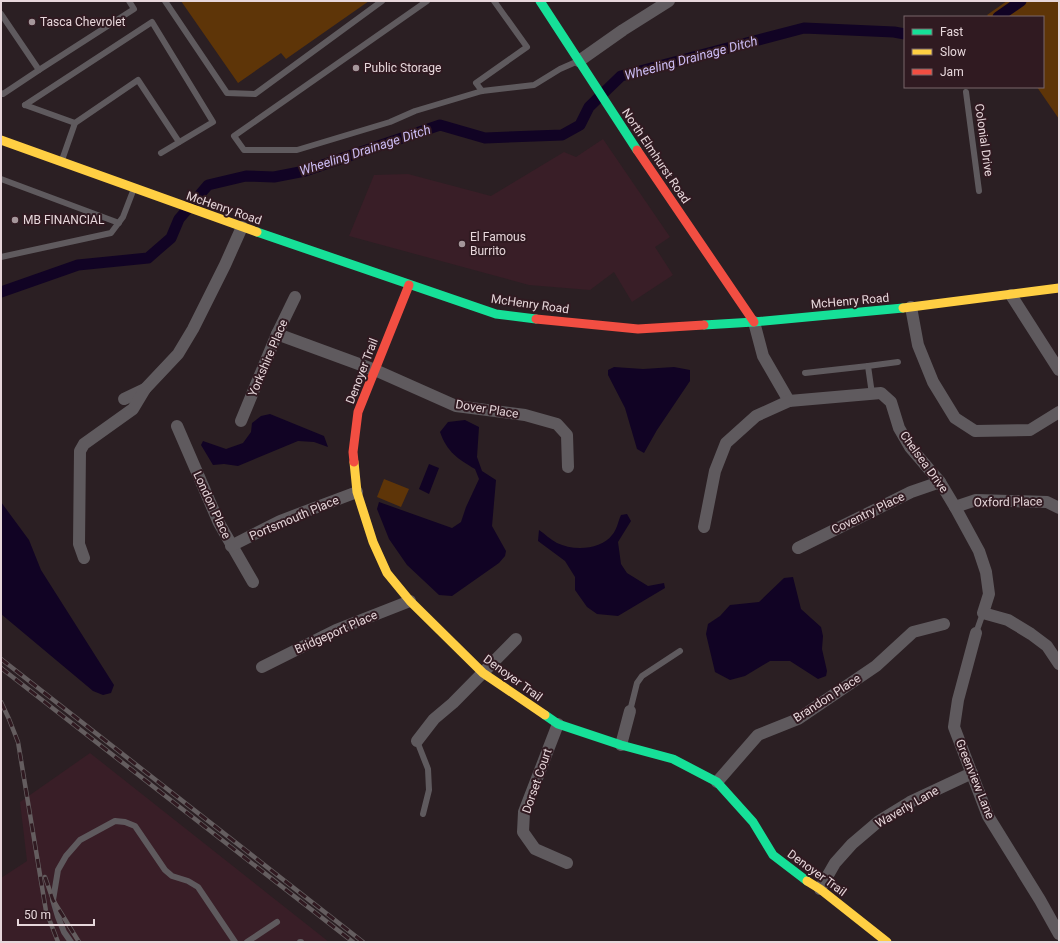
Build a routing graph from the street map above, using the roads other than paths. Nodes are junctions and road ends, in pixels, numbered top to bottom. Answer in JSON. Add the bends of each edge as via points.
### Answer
{"nodes":[{"id":1,"x":129,"y":1,"type":"edge"},
{"id":2,"x":165,"y":1,"type":"edge"},
{"id":3,"x":382,"y":1,"type":"edge"},
{"id":4,"x":427,"y":1,"type":"edge"},
{"id":5,"x":494,"y":1,"type":"edge"},
{"id":6,"x":540,"y":1,"type":"edge"},
{"id":7,"x":669,"y":1,"type":"edge"},
{"id":8,"x":1,"y":14,"type":"edge"},
{"id":9,"x":579,"y":61,"type":"junction"},
{"id":10,"x":39,"y":70,"type":"junction"},
{"id":11,"x":482,"y":91,"type":"junction"},
{"id":12,"x":966,"y":92,"type":"dead end"},
{"id":13,"x":1,"y":93,"type":"edge"},
{"id":14,"x":75,"y":123,"type":"junction"},
{"id":15,"x":1,"y":140,"type":"edge"},
{"id":16,"x":179,"y":142,"type":"junction"},
{"id":17,"x":161,"y":153,"type":"dead end"},
{"id":18,"x":61,"y":162,"type":"junction"},
{"id":19,"x":1,"y":179,"type":"edge"},
{"id":20,"x":134,"y":188,"type":"junction"},
{"id":21,"x":979,"y":191,"type":"dead end"},
{"id":22,"x":119,"y":223,"type":"junction"},
{"id":23,"x":242,"y":227,"type":"junction"},
{"id":24,"x":1,"y":258,"type":"edge"},
{"id":25,"x":409,"y":285,"type":"junction"},
{"id":26,"x":1059,"y":288,"type":"edge"},
{"id":27,"x":1011,"y":295,"type":"junction"},
{"id":28,"x":295,"y":297,"type":"dead end"},
{"id":29,"x":911,"y":307,"type":"junction"},
{"id":30,"x":754,"y":322,"type":"junction"},
{"id":31,"x":277,"y":334,"type":"junction"},
{"id":32,"x":898,"y":362,"type":"dead end"},
{"id":33,"x":868,"y":366,"type":"junction"},
{"id":34,"x":374,"y":370,"type":"junction"},
{"id":35,"x":1059,"y":370,"type":"edge"},
{"id":36,"x":805,"y":373,"type":"dead end"},
{"id":37,"x":145,"y":389,"type":"junction"},
{"id":38,"x":872,"y":394,"type":"junction"},
{"id":39,"x":124,"y":399,"type":"dead end"},
{"id":40,"x":789,"y":401,"type":"junction"},
{"id":41,"x":1059,"y":412,"type":"edge"},
{"id":42,"x":241,"y":421,"type":"dead end"},
{"id":43,"x":178,"y":426,"type":"dead end"},
{"id":44,"x":568,"y":468,"type":"dead end"},
{"id":45,"x":940,"y":482,"type":"junction"},
{"id":46,"x":357,"y":492,"type":"junction"},
{"id":47,"x":955,"y":507,"type":"junction"},
{"id":48,"x":1059,"y":508,"type":"edge"},
{"id":49,"x":704,"y":527,"type":"dead end"},
{"id":50,"x":231,"y":546,"type":"junction"},
{"id":51,"x":798,"y":548,"type":"dead end"},
{"id":52,"x":84,"y":558,"type":"dead end"},
{"id":53,"x":253,"y":582,"type":"dead end"},
{"id":54,"x":410,"y":601,"type":"junction"},
{"id":55,"x":983,"y":613,"type":"junction"},
{"id":56,"x":944,"y":624,"type":"dead end"},
{"id":57,"x":976,"y":632,"type":"joint"},
{"id":58,"x":516,"y":639,"type":"dead end"},
{"id":59,"x":680,"y":651,"type":"dead end"},
{"id":60,"x":970,"y":656,"type":"joint"},
{"id":61,"x":1059,"y":664,"type":"edge"},
{"id":62,"x":262,"y":667,"type":"dead end"},
{"id":63,"x":483,"y":673,"type":"junction"},
{"id":64,"x":630,"y":711,"type":"joint"},
{"id":65,"x":558,"y":724,"type":"junction"},
{"id":66,"x":417,"y":741,"type":"joint"},
{"id":67,"x":621,"y":745,"type":"junction"},
{"id":68,"x":972,"y":773,"type":"junction"},
{"id":69,"x":717,"y":782,"type":"junction"},
{"id":70,"x":423,"y":814,"type":"dead end"},
{"id":71,"x":567,"y":863,"type":"dead end"},
{"id":72,"x":820,"y":889,"type":"junction"},
{"id":73,"x":277,"y":922,"type":"dead end"},
{"id":74,"x":1059,"y":934,"type":"edge"},
{"id":75,"x":71,"y":942,"type":"edge"},
{"id":76,"x":235,"y":942,"type":"edge"},
{"id":77,"x":247,"y":942,"type":"edge"},
{"id":78,"x":886,"y":942,"type":"edge"}],
"edges":[{"from":1,"to":10,"type":"lane","via":[[134,9]]},
{"from":2,"to":3,"type":"lane","via":[[227,93],[255,94]]},
{"from":4,"to":11,"type":"lane","via":[[234,136],[244,150],[298,150]]},
{"from":5,"to":11,"type":"lane","via":[[527,47],[476,83]]},
{"from":6,"to":9,"type":"main road","name":"North Elmhurst Road"},
{"from":7,"to":9,"type":"street"},
{"from":8,"to":10,"type":"lane"},
{"from":9,"to":11,"type":"lane","via":[[534,85]]},
{"from":9,"to":30,"type":"main road","name":"North Elmhurst Road"},
{"from":10,"to":13,"type":"lane"},
{"from":12,"to":21,"type":"lane","name":"Colonial Drive"},
{"from":14,"to":16,"type":"lane","via":[[138,80]]},
{"from":14,"to":16,"type":"lane","via":[[25,105],[152,22],[213,122]]},
{"from":14,"to":18,"type":"lane"},
{"from":15,"to":18,"type":"main road","name":"McHenry Road"},
{"from":16,"to":17,"type":"lane"},
{"from":18,"to":20,"type":"main road","name":"McHenry Road"},
{"from":19,"to":22,"type":"lane"},
{"from":20,"to":22,"type":"lane"},
{"from":20,"to":23,"type":"main road","name":"McHenry Road"},
{"from":22,"to":24,"type":"lane","via":[[111,233]]},
{"from":23,"to":25,"type":"main road","name":"McHenry Road"},
{"from":23,"to":37,"type":"street","via":[[193,329],[178,354]]},
{"from":25,"to":30,"type":"main road","name":"McHenry Road","via":[[496,314],[527,318],[638,329]]},
{"from":25,"to":34,"type":"main road","name":"Denoyer Trail"},
{"from":26,"to":27,"type":"main road","name":"McHenry Road"},
{"from":27,"to":29,"type":"main road","name":"McHenry Road"},
{"from":27,"to":35,"type":"street"},
{"from":28,"to":31,"type":"street","name":"Yorkshire Place"},
{"from":29,"to":30,"type":"main road","name":"McHenry Road"},
{"from":29,"to":41,"type":"street","via":[[918,345],[933,382],[955,418],[975,431],[1030,430]]},
{"from":30,"to":40,"type":"street","via":[[763,356]]},
{"from":31,"to":34,"type":"street","name":"Dover Place"},
{"from":31,"to":42,"type":"street","name":"Yorkshire Place"},
{"from":32,"to":33,"type":"lane"},
{"from":33,"to":36,"type":"lane"},
{"from":33,"to":38,"type":"lane"},
{"from":34,"to":44,"type":"street","name":"Dover Place","via":[[456,406],[525,415],[557,424],[567,435]]},
{"from":34,"to":46,"type":"main road","name":"Denoyer Trail","via":[[358,412],[353,452]]},
{"from":37,"to":39,"type":"street"},
{"from":37,"to":52,"type":"street","via":[[133,409],[86,442],[80,451],[79,544]]},
{"from":38,"to":40,"type":"street","name":"Chelsea Drive"},
{"from":38,"to":45,"type":"street","name":"Chelsea Drive","via":[[881,393],[891,402],[899,428],[910,447]]},
{"from":40,"to":49,"type":"street","name":"Chelsea Drive","via":[[756,416],[726,443],[715,471]]},
{"from":43,"to":50,"type":"street","name":"London Place"},
{"from":45,"to":47,"type":"street","name":"Chelsea Drive"},
{"from":45,"to":51,"type":"street","name":"Coventry Place","via":[[911,492]]},
{"from":46,"to":50,"type":"street","name":"Portsmouth Place","via":[[280,521]]},
{"from":46,"to":54,"type":"main road","name":"Denoyer Trail","via":[[372,542],[387,573]]},
{"from":47,"to":48,"type":"street","name":"Oxford Place","via":[[976,500],[1047,502]]},
{"from":47,"to":55,"type":"street","name":"Chelsea Drive","via":[[979,551],[986,572],[989,594]]},
{"from":50,"to":53,"type":"street","name":"London Place"},
{"from":54,"to":62,"type":"street","name":"Bridgeport Place","via":[[336,630]]},
{"from":54,"to":63,"type":"main road","name":"Denoyer Trail"},
{"from":55,"to":57,"type":"lane","name":"Chelsea Drive"},
{"from":55,"to":61,"type":"street","via":[[1008,620],[1031,634],[1047,646]]},
{"from":56,"to":69,"type":"street","name":"Brandon Place","via":[[913,632],[876,666],[798,719],[758,735]]},
{"from":57,"to":60,"type":"street","name":"Chelsea Drive"},
{"from":58,"to":63,"type":"street"},
{"from":59,"to":64,"type":"lane","via":[[642,676],[637,683]]},
{"from":60,"to":68,"type":"street","name":"Greenview Lane","via":[[958,700],[954,727]]},
{"from":63,"to":65,"type":"main road","name":"Denoyer Trail"},
{"from":63,"to":66,"type":"street","via":[[434,719]]},
{"from":64,"to":67,"type":"street"},
{"from":65,"to":67,"type":"main road","name":"Denoyer Trail"},
{"from":65,"to":71,"type":"street","name":"Dorset Court","via":[[524,812],[523,832],[535,849]]},
{"from":66,"to":70,"type":"lane","via":[[428,769],[429,790]]},
{"from":67,"to":69,"type":"main road","name":"Denoyer Trail","via":[[673,759]]},
{"from":68,"to":72,"type":"street","name":"Waverly Lane","via":[[910,802],[879,821],[852,844],[834,864]]},
{"from":68,"to":74,"type":"street","name":"Greenview Lane","via":[[988,816]]},
{"from":69,"to":72,"type":"main road","name":"Denoyer Trail","via":[[753,822],[773,855]]},
{"from":72,"to":78,"type":"main road","name":"Denoyer Trail"},
{"from":73,"to":77,"type":"lane"},
{"from":75,"to":76,"type":"lane","via":[[64,932],[53,900],[58,870],[80,840],[115,821],[135,826],[165,870],[172,876],[198,886]]}]}
